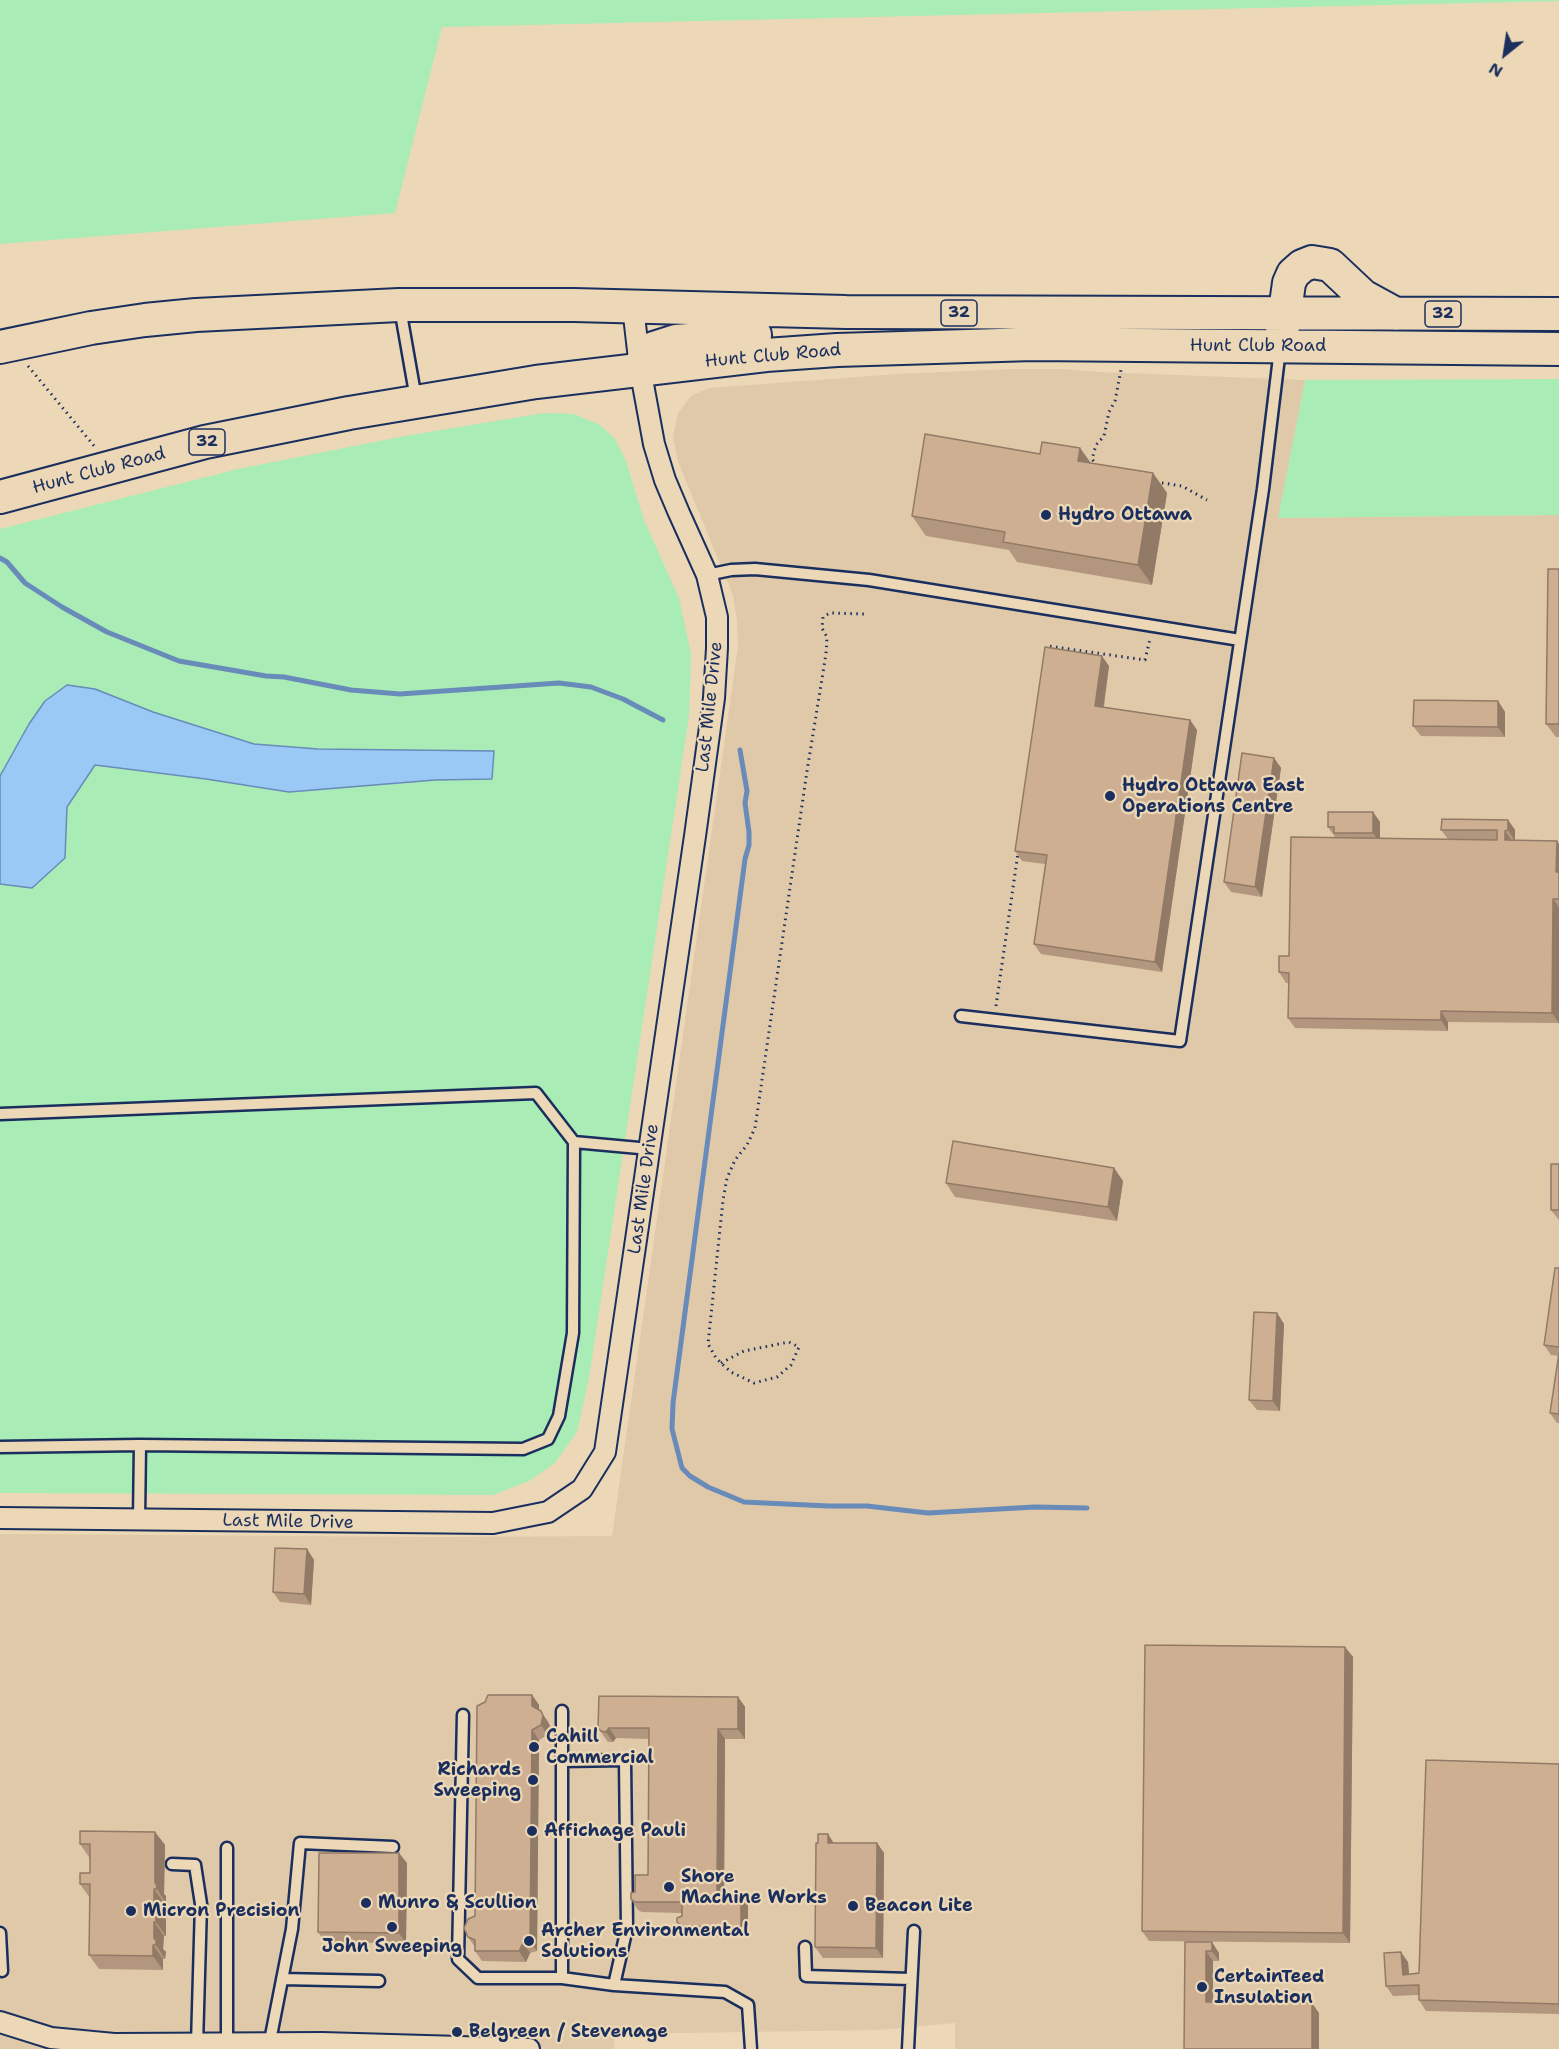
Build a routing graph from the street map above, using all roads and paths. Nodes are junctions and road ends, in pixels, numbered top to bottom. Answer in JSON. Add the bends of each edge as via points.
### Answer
{"nodes":[{"id":1,"x":399,"y":305,"type":"junction"},
{"id":2,"x":633,"y":307,"type":"junction"},
{"id":3,"x":1045,"y":313,"type":"junction"},
{"id":4,"x":1285,"y":314,"type":"junction"},
{"id":5,"x":1397,"y":314,"type":"junction"},
{"id":6,"x":1559,"y":314,"type":"edge"},
{"id":7,"x":5,"y":345,"type":"edge"},
{"id":8,"x":1280,"y":346,"type":"junction"},
{"id":9,"x":1559,"y":349,"type":"edge"},
{"id":10,"x":640,"y":368,"type":"junction"},
{"id":11,"x":1121,"y":368,"type":"dead end"},
{"id":12,"x":416,"y":401,"type":"junction"},
{"id":13,"x":111,"y":467,"type":"junction"},
{"id":14,"x":1101,"y":473,"type":"edge"},
{"id":15,"x":1147,"y":480,"type":"edge"},
{"id":16,"x":0,"y":497,"type":"edge"},
{"id":17,"x":1207,"y":500,"type":"dead end"},
{"id":18,"x":707,"y":574,"type":"junction"},
{"id":19,"x":864,"y":614,"type":"dead end"},
{"id":20,"x":1153,"y":626,"type":"junction"},
{"id":21,"x":1240,"y":640,"type":"junction"},
{"id":22,"x":1046,"y":658,"type":"edge"},
{"id":23,"x":1020,"y":844,"type":"edge"},
{"id":24,"x":961,"y":1016,"type":"dead end"},
{"id":25,"x":994,"y":1020,"type":"junction"},
{"id":26,"x":0,"y":1114,"type":"edge"},
{"id":27,"x":574,"y":1142,"type":"junction"},
{"id":28,"x":650,"y":1149,"type":"junction"},
{"id":29,"x":722,"y":1363,"type":"junction"},
{"id":30,"x":140,"y":1445,"type":"junction"},
{"id":31,"x":0,"y":1447,"type":"edge"},
{"id":32,"x":0,"y":1518,"type":"edge"},
{"id":33,"x":139,"y":1520,"type":"junction"},
{"id":34,"x":562,"y":1711,"type":"dead end"},
{"id":35,"x":462,"y":1715,"type":"dead end"},
{"id":36,"x":562,"y":1761,"type":"junction"},
{"id":37,"x":393,"y":1847,"type":"dead end"},
{"id":38,"x":226,"y":1848,"type":"dead end"},
{"id":39,"x":172,"y":1864,"type":"dead end"},
{"id":40,"x":914,"y":1931,"type":"dead end"},
{"id":41,"x":0,"y":1933,"type":"edge"},
{"id":42,"x":805,"y":1947,"type":"dead end"},
{"id":43,"x":2,"y":1971,"type":"dead end"},
{"id":44,"x":562,"y":1978,"type":"junction"},
{"id":45,"x":911,"y":1978,"type":"junction"},
{"id":46,"x":282,"y":1979,"type":"junction"},
{"id":47,"x":379,"y":1981,"type":"dead end"},
{"id":48,"x":614,"y":1985,"type":"junction"},
{"id":49,"x":0,"y":2022,"type":"edge"},
{"id":50,"x":226,"y":2043,"type":"junction"},
{"id":51,"x":197,"y":2044,"type":"junction"},
{"id":52,"x":269,"y":2046,"type":"edge"},
{"id":53,"x":354,"y":2046,"type":"edge"},
{"id":54,"x":378,"y":2047,"type":"edge"},
{"id":55,"x":529,"y":2049,"type":"edge"},
{"id":56,"x":751,"y":2049,"type":"edge"},
{"id":57,"x":908,"y":2049,"type":"edge"}],
"edges":[{"from":1,"to":2,"type":"main road","name":"Hunt Club Road","number":"32"},
{"from":1,"to":7,"type":"main road","name":"Hunt Club Road","number":"32","via":[[145,320]]},
{"from":1,"to":12,"type":"lane"},
{"from":2,"to":3,"type":"main road","name":"Hunt Club Road","number":"32"},
{"from":2,"to":10,"type":"street","name":"Last Mile Drive"},
{"from":3,"to":4,"type":"main road","name":"Hunt Club Road","number":"32"},
{"from":3,"to":10,"type":"main road","via":[[1021,319],[676,341],[654,348]]},
{"from":4,"to":5,"type":"main road","name":"Hunt Club Road","number":"32"},
{"from":4,"to":5,"type":"main road","via":[[1293,274],[1312,262],[1330,265],[1363,296]]},
{"from":4,"to":8,"type":"main road"},
{"from":5,"to":6,"type":"main road","name":"Hunt Club Road","number":"32"},
{"from":7,"to":13,"type":"path"},
{"from":8,"to":9,"type":"main road","name":"Hunt Club Road","number":"32"},
{"from":8,"to":10,"type":"main road","name":"Hunt Club Road","number":"32","via":[[938,346],[788,353]]},
{"from":8,"to":21,"type":"lane"},
{"from":10,"to":12,"type":"main road","name":"Hunt Club Road","number":"32"},
{"from":10,"to":18,"type":"street","name":"Last Mile Drive","via":[[665,480]]},
{"from":11,"to":14,"type":"path","via":[[1104,436],[1092,459]]},
{"from":12,"to":13,"type":"main road","name":"Hunt Club Road","number":"32","via":[[205,442]]},
{"from":13,"to":16,"type":"main road","name":"Hunt Club Road","number":"32"},
{"from":15,"to":17,"type":"path","via":[[1182,486]]},
{"from":18,"to":20,"type":"lane","via":[[754,569],[869,580]]},
{"from":18,"to":28,"type":"street","name":"Last Mile Drive","via":[[717,617],[714,698]]},
{"from":19,"to":29,"type":"path","via":[[830,613],[823,617],[826,654],[755,1128],[735,1160],[723,1200],[708,1344]]},
{"from":20,"to":21,"type":"lane"},
{"from":20,"to":22,"type":"path","via":[[1145,660],[1048,646]]},
{"from":21,"to":25,"type":"lane","via":[[1180,1041]]},
{"from":23,"to":25,"type":"path"},
{"from":24,"to":25,"type":"lane"},
{"from":26,"to":27,"type":"lane","via":[[536,1093]]},
{"from":27,"to":28,"type":"lane"},
{"from":27,"to":30,"type":"lane","via":[[573,1333],[559,1416],[548,1439],[523,1449]]},
{"from":28,"to":33,"type":"street","name":"Last Mile Drive","via":[[605,1452],[582,1489],[548,1512],[493,1523]]},
{"from":29,"to":29,"type":"path","via":[[753,1383],[777,1377],[791,1365],[799,1347],[789,1342],[744,1350]]},
{"from":30,"to":31,"type":"lane"},
{"from":30,"to":33,"type":"lane"},
{"from":32,"to":33,"type":"street","name":"Last Mile Drive"},
{"from":34,"to":36,"type":"lane"},
{"from":35,"to":44,"type":"lane","via":[[458,1959],[478,1978]]},
{"from":36,"to":44,"type":"lane"},
{"from":36,"to":48,"type":"lane","via":[[625,1760],[627,1928]]},
{"from":37,"to":46,"type":"lane","via":[[300,1843],[292,1929]]},
{"from":38,"to":50,"type":"lane"},
{"from":39,"to":51,"type":"lane","via":[[195,1865],[201,1904]]},
{"from":40,"to":45,"type":"lane"},
{"from":41,"to":43,"type":"lane"},
{"from":42,"to":45,"type":"lane","via":[[806,1977]]},
{"from":44,"to":48,"type":"lane"},
{"from":45,"to":57,"type":"lane"},
{"from":46,"to":47,"type":"lane"},
{"from":46,"to":52,"type":"lane"},
{"from":48,"to":56,"type":"lane","via":[[725,1992],[748,2005]]},
{"from":49,"to":51,"type":"street","via":[[51,2038],[114,2044]]},
{"from":50,"to":51,"type":"street"},
{"from":50,"to":52,"type":"street"},
{"from":52,"to":53,"type":"street"},
{"from":53,"to":54,"type":"street"},
{"from":54,"to":55,"type":"street"}]}
